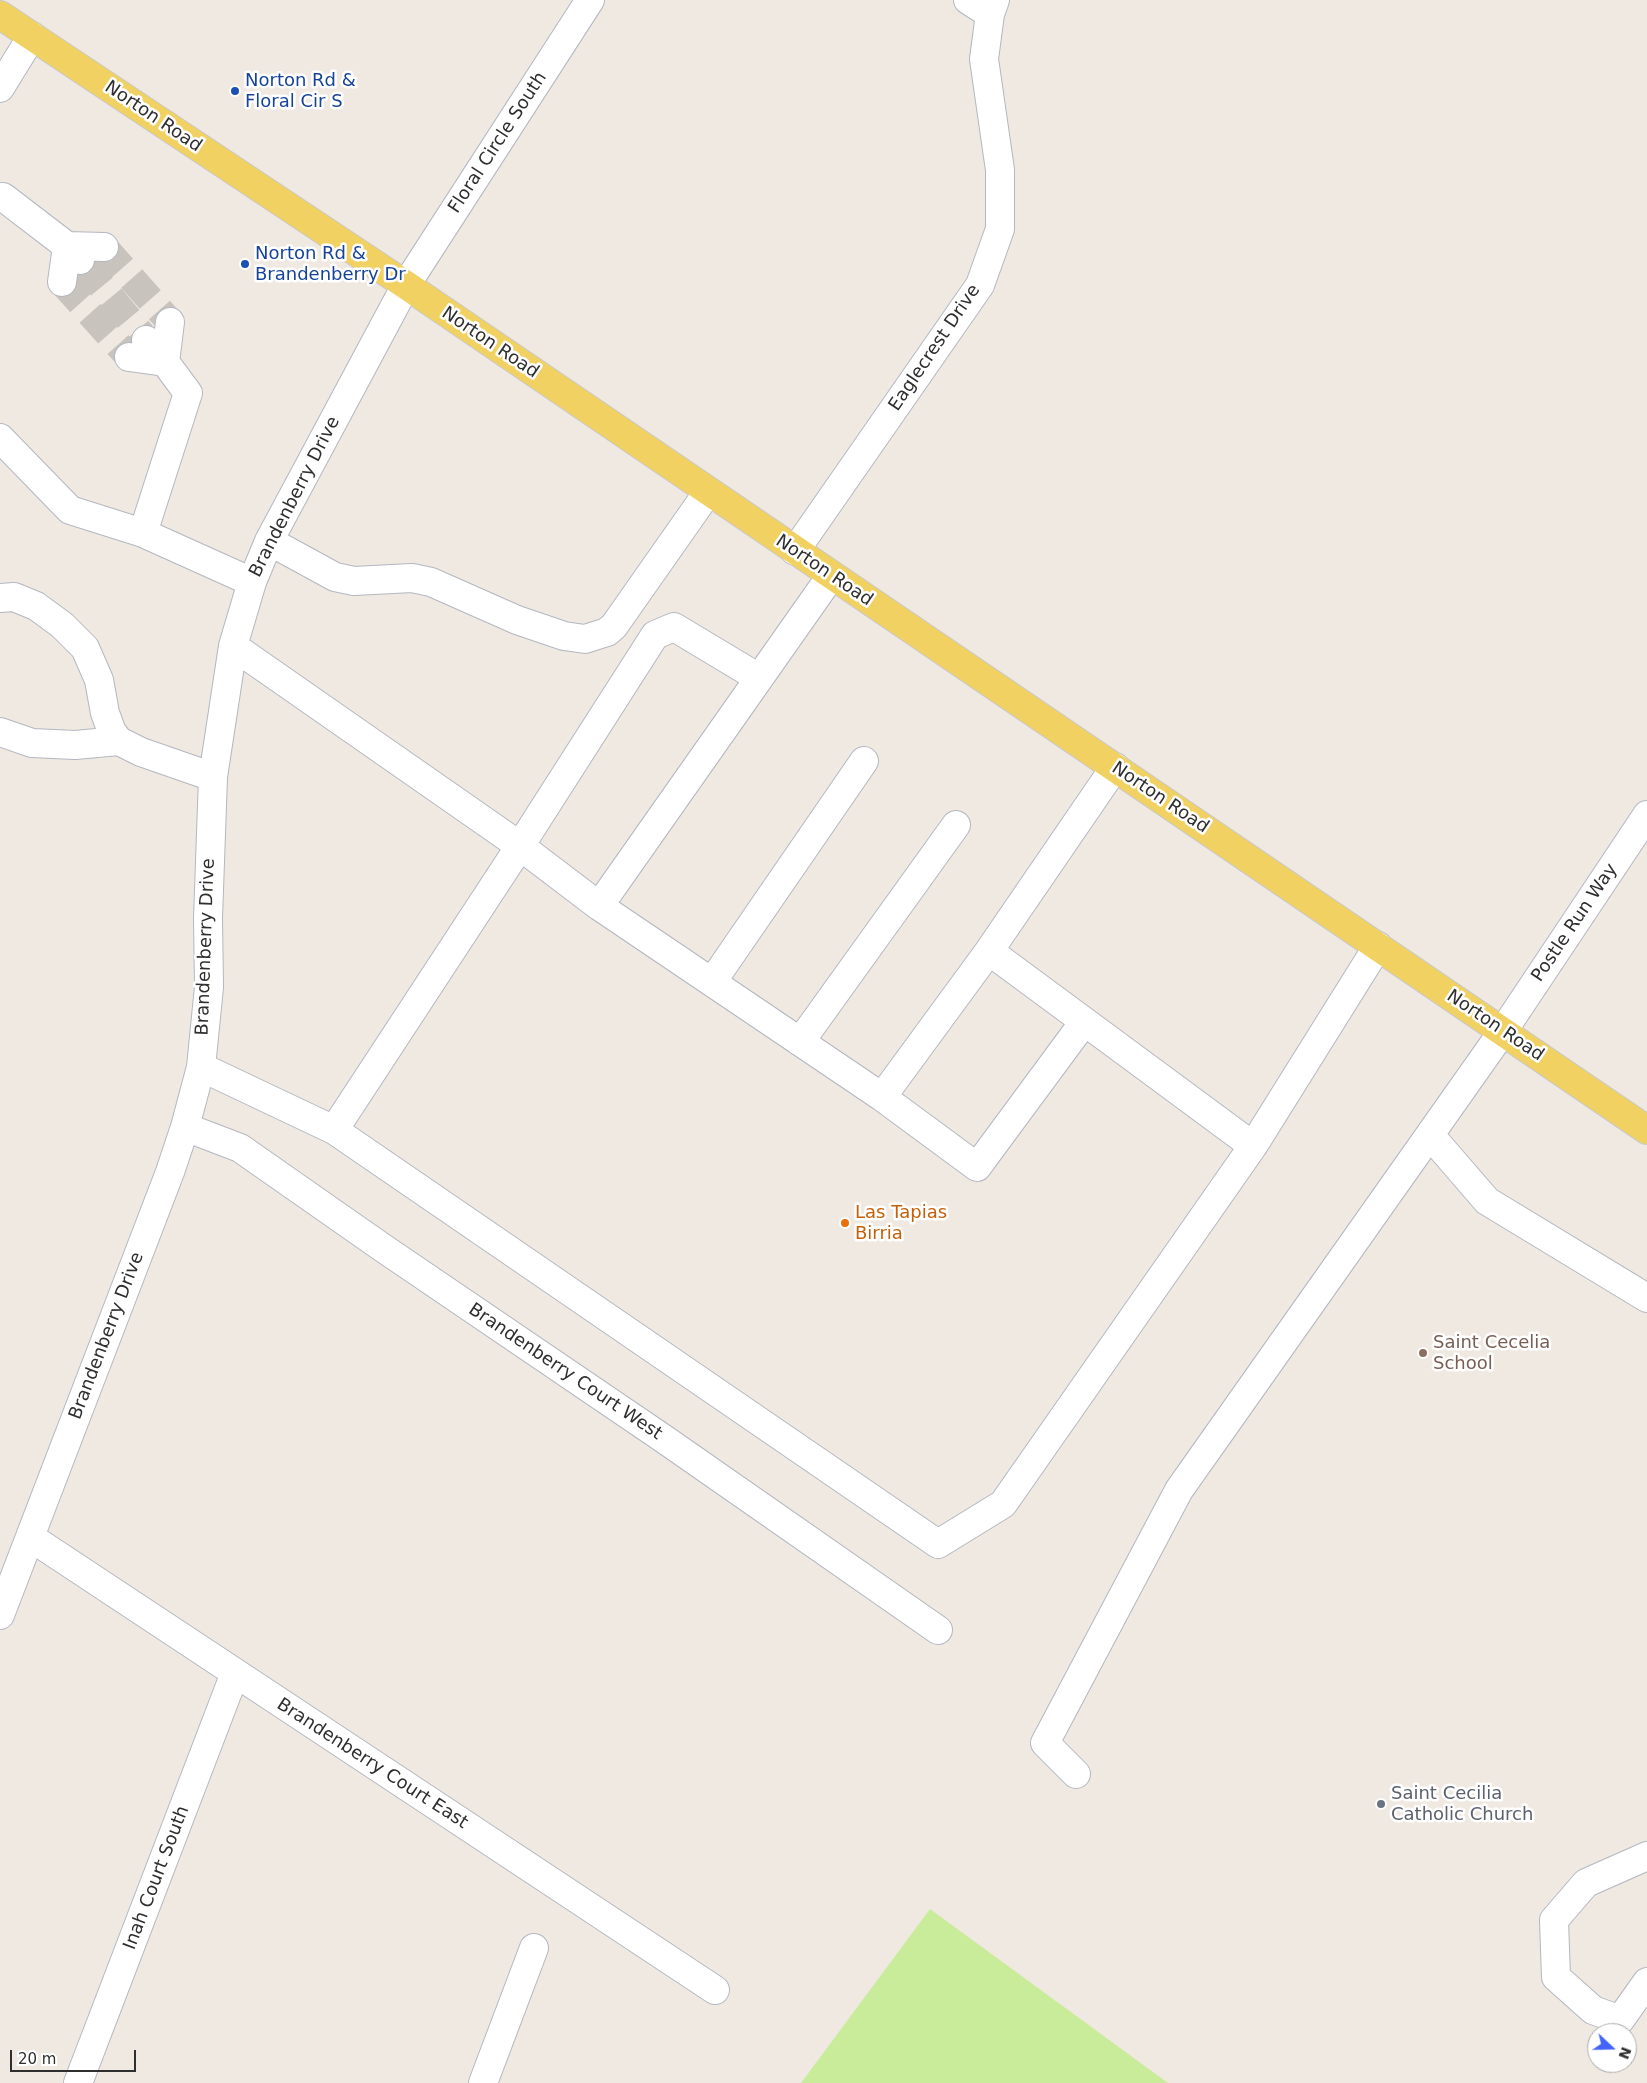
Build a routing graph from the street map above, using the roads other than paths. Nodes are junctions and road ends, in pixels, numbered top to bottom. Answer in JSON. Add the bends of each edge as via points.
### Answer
{"nodes":[{"id":1,"x":590,"y":0,"type":"edge"},
{"id":2,"x":984,"y":5,"type":"edge"},
{"id":3,"x":0,"y":15,"type":"edge"},
{"id":4,"x":32,"y":36,"type":"junction"},
{"id":5,"x":0,"y":88,"type":"edge"},
{"id":6,"x":1,"y":199,"type":"edge"},
{"id":7,"x":104,"y":246,"type":"dead end"},
{"id":8,"x":76,"y":255,"type":"junction"},
{"id":9,"x":62,"y":282,"type":"dead end"},
{"id":10,"x":406,"y":285,"type":"junction"},
{"id":11,"x":170,"y":322,"type":"dead end"},
{"id":12,"x":138,"y":349,"type":"tunnel mouth"},
{"id":13,"x":165,"y":362,"type":"junction"},
{"id":14,"x":0,"y":438,"type":"edge"},
{"id":15,"x":708,"y":492,"type":"junction"},
{"id":16,"x":143,"y":533,"type":"junction"},
{"id":17,"x":269,"y":541,"type":"junction"},
{"id":18,"x":795,"y":551,"type":"junction"},
{"id":19,"x":831,"y":576,"type":"junction"},
{"id":20,"x":252,"y":582,"type":"junction"},
{"id":21,"x":0,"y":598,"type":"edge"},
{"id":22,"x":233,"y":646,"type":"junction"},
{"id":23,"x":759,"y":678,"type":"junction"},
{"id":24,"x":0,"y":732,"type":"edge"},
{"id":25,"x":119,"y":741,"type":"junction"},
{"id":26,"x":864,"y":761,"type":"dead end"},
{"id":27,"x":1115,"y":767,"type":"junction"},
{"id":28,"x":213,"y":776,"type":"junction"},
{"id":29,"x":1647,"y":815,"type":"edge"},
{"id":30,"x":956,"y":825,"type":"dead end"},
{"id":31,"x":520,"y":846,"type":"junction"},
{"id":32,"x":600,"y":906,"type":"junction"},
{"id":33,"x":1378,"y":946,"type":"junction"},
{"id":34,"x":989,"y":951,"type":"junction"},
{"id":35,"x":712,"y":982,"type":"junction"},
{"id":36,"x":1084,"y":1022,"type":"junction"},
{"id":37,"x":1503,"y":1031,"type":"junction"},
{"id":38,"x":800,"y":1042,"type":"junction"},
{"id":39,"x":201,"y":1067,"type":"junction"},
{"id":40,"x":882,"y":1097,"type":"junction"},
{"id":41,"x":185,"y":1127,"type":"junction"},
{"id":42,"x":334,"y":1130,"type":"junction"},
{"id":43,"x":1647,"y":1130,"type":"edge"},
{"id":44,"x":1430,"y":1135,"type":"junction"},
{"id":45,"x":1253,"y":1146,"type":"junction"},
{"id":46,"x":1647,"y":1298,"type":"edge"},
{"id":47,"x":30,"y":1537,"type":"junction"},
{"id":48,"x":0,"y":1615,"type":"edge"},
{"id":49,"x":938,"y":1630,"type":"dead end"},
{"id":50,"x":235,"y":1673,"type":"junction"},
{"id":51,"x":1076,"y":1774,"type":"dead end"},
{"id":52,"x":1647,"y":1856,"type":"edge"},
{"id":53,"x":534,"y":1948,"type":"dead end"},
{"id":54,"x":1647,"y":1982,"type":"edge"},
{"id":55,"x":715,"y":1990,"type":"dead end"},
{"id":56,"x":78,"y":2083,"type":"edge"},
{"id":57,"x":483,"y":2083,"type":"edge"}],
"edges":[{"from":1,"to":10,"type":"street","name":"Floral Circle South"},
{"from":2,"to":18,"type":"street","name":"Eaglecrest Drive","via":[[984,59],[1000,170],[1000,229],[980,285]]},
{"from":3,"to":4,"type":"main road","name":"Norton Road"},
{"from":4,"to":5,"type":"street"},
{"from":4,"to":10,"type":"main road","name":"Norton Road"},
{"from":6,"to":8,"type":"street"},
{"from":7,"to":8,"type":"street"},
{"from":8,"to":9,"type":"street"},
{"from":10,"to":15,"type":"main road","name":"Norton Road"},
{"from":10,"to":17,"type":"street","name":"Brandenberry Drive"},
{"from":11,"to":13,"type":"street"},
{"from":12,"to":13,"type":"street"},
{"from":13,"to":16,"type":"street","via":[[188,393]]},
{"from":14,"to":16,"type":"street","via":[[70,510]]},
{"from":15,"to":17,"type":"street","via":[[614,626],[607,632],[585,639],[564,636],[517,620],[431,582],[412,578],[354,581],[335,577]]},
{"from":15,"to":18,"type":"main road","name":"Norton Road"},
{"from":16,"to":20,"type":"street"},
{"from":17,"to":20,"type":"street","name":"Brandenberry Drive"},
{"from":18,"to":19,"type":"main road","name":"Norton Road"},
{"from":19,"to":23,"type":"street"},
{"from":19,"to":27,"type":"main road","name":"Norton Road"},
{"from":20,"to":22,"type":"street","name":"Brandenberry Drive"},
{"from":21,"to":25,"type":"street","via":[[14,597],[36,606],[86,648],[99,680],[105,713]]},
{"from":22,"to":28,"type":"street","name":"Brandenberry Drive"},
{"from":22,"to":31,"type":"street"},
{"from":23,"to":31,"type":"street","via":[[674,627],[655,635]]},
{"from":23,"to":32,"type":"street"},
{"from":24,"to":25,"type":"street","via":[[32,742]]},
{"from":25,"to":28,"type":"street","via":[[141,752]]},
{"from":26,"to":35,"type":"street"},
{"from":27,"to":33,"type":"main road","name":"Norton Road"},
{"from":27,"to":34,"type":"street"},
{"from":28,"to":39,"type":"street","name":"Brandenberry Drive","via":[[209,988]]},
{"from":29,"to":37,"type":"street","name":"Postle Run Way"},
{"from":30,"to":38,"type":"street"},
{"from":31,"to":32,"type":"street"},
{"from":31,"to":42,"type":"street"},
{"from":32,"to":35,"type":"street"},
{"from":33,"to":37,"type":"main road","name":"Norton Road"},
{"from":33,"to":45,"type":"street"},
{"from":34,"to":36,"type":"street"},
{"from":34,"to":40,"type":"street"},
{"from":35,"to":38,"type":"street"},
{"from":36,"to":40,"type":"street","via":[[977,1167]]},
{"from":36,"to":45,"type":"street"},
{"from":37,"to":43,"type":"main road","name":"Norton Road"},
{"from":37,"to":44,"type":"street","name":"Postle Run Way"},
{"from":38,"to":40,"type":"street"},
{"from":39,"to":41,"type":"street","name":"Brandenberry Drive"},
{"from":39,"to":42,"type":"street"},
{"from":41,"to":47,"type":"street","name":"Brandenberry Drive"},
{"from":41,"to":49,"type":"street","name":"Brandenberry Court West","via":[[240,1148]]},
{"from":42,"to":45,"type":"street","via":[[938,1544],[1003,1504]]},
{"from":44,"to":46,"type":"street","via":[[1487,1201]]},
{"from":44,"to":51,"type":"street","name":"Postle Run Way","via":[[1179,1490],[1044,1743]]},
{"from":47,"to":48,"type":"street","name":"Brandenberry Drive"},
{"from":47,"to":50,"type":"street","name":"Brandenberry Court East"},
{"from":50,"to":55,"type":"street","name":"Brandenberry Court East"},
{"from":50,"to":56,"type":"street","name":"Inah Court South"},
{"from":52,"to":54,"type":"street","via":[[1586,1883],[1554,1920],[1556,1977],[1593,2010],[1620,2020]]},
{"from":53,"to":57,"type":"street"}]}
